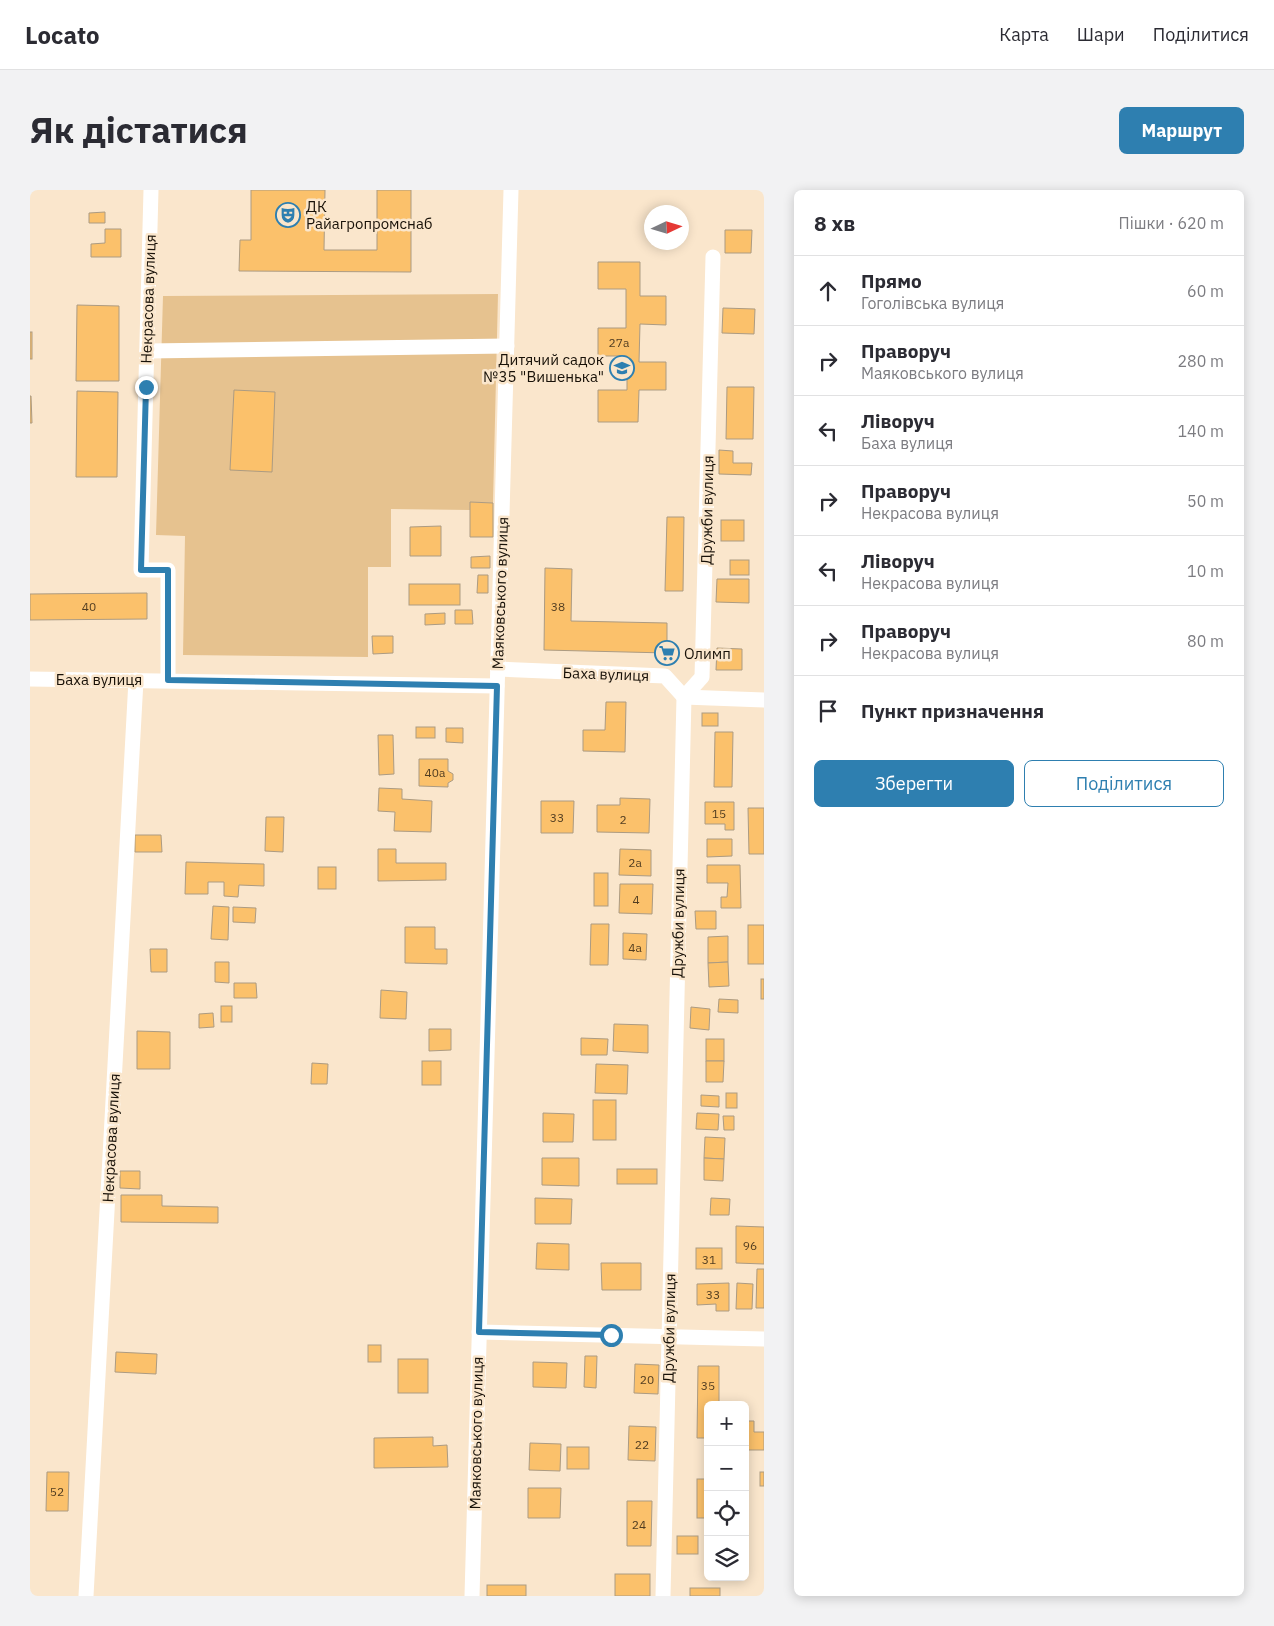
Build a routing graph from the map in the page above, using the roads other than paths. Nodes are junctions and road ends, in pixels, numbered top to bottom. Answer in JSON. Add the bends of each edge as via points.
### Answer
{"nodes":[{"id":1,"x":151,"y":190,"type":"edge"},
{"id":2,"x":511,"y":190,"type":"edge"},
{"id":3,"x":713,"y":257,"type":"dead end"},
{"id":4,"x":507,"y":346,"type":"junction"},
{"id":5,"x":147,"y":351,"type":"junction"},
{"id":6,"x":498,"y":669,"type":"junction"},
{"id":7,"x":30,"y":679,"type":"edge"},
{"id":8,"x":136,"y":680,"type":"junction"},
{"id":9,"x":168,"y":680,"type":"junction"},
{"id":10,"x":497,"y":686,"type":"junction"},
{"id":11,"x":684,"y":698,"type":"junction"},
{"id":12,"x":764,"y":700,"type":"edge"},
{"id":13,"x":479,"y":1332,"type":"junction"},
{"id":14,"x":669,"y":1336,"type":"junction"},
{"id":15,"x":764,"y":1339,"type":"edge"},
{"id":16,"x":86,"y":1596,"type":"edge"},
{"id":17,"x":472,"y":1596,"type":"edge"},
{"id":18,"x":663,"y":1596,"type":"edge"}],
"edges":[{"from":1,"to":5,"type":"street","name":"Некрасова вулиця"},
{"from":2,"to":4,"type":"street","name":"Маяковського вулиця"},
{"from":3,"to":11,"type":"street","name":"Дружби вулиця","via":[[702,677]]},
{"from":4,"to":5,"type":"street"},
{"from":4,"to":6,"type":"street","name":"Маяковського вулиця"},
{"from":5,"to":9,"type":"street","name":"Некрасова вулиця","via":[[141,570],[168,570]]},
{"from":6,"to":10,"type":"street","name":"Маяковського вулиця"},
{"from":6,"to":11,"type":"street","name":"Баха вулиця","via":[[665,676]]},
{"from":7,"to":8,"type":"street","name":"Баха вулиця"},
{"from":8,"to":9,"type":"street","name":"Баха вулиця"},
{"from":8,"to":16,"type":"street","name":"Некрасова вулиця"},
{"from":9,"to":10,"type":"street","name":"Баха вулиця"},
{"from":10,"to":13,"type":"street","name":"Маяковського вулиця"},
{"from":11,"to":12,"type":"street"},
{"from":11,"to":14,"type":"street","name":"Дружби вулиця"},
{"from":13,"to":14,"type":"street"},
{"from":13,"to":17,"type":"street","name":"Маяковського вулиця"},
{"from":14,"to":15,"type":"street"},
{"from":14,"to":18,"type":"street","name":"Дружби вулиця"}]}
